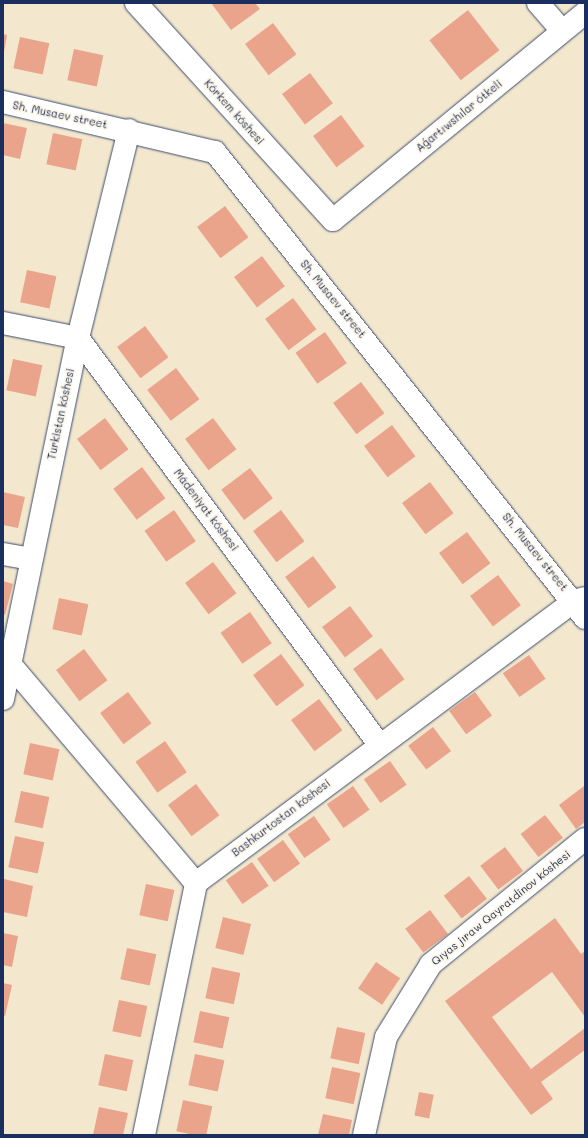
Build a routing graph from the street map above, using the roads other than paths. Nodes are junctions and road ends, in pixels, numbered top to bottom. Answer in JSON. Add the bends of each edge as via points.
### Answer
{"nodes":[{"id":1,"x":136,"y":3,"type":"edge"},
{"id":2,"x":538,"y":3,"type":"edge"},
{"id":3,"x":585,"y":13,"type":"edge"},
{"id":4,"x":562,"y":32,"type":"junction"},
{"id":5,"x":3,"y":102,"type":"edge"},
{"id":6,"x":129,"y":130,"type":"junction"},
{"id":7,"x":333,"y":220,"type":"joint"},
{"id":8,"x":3,"y":323,"type":"edge"},
{"id":9,"x":78,"y":338,"type":"junction"},
{"id":10,"x":3,"y":554,"type":"edge"},
{"id":11,"x":30,"y":559,"type":"junction"},
{"id":12,"x":581,"y":606,"type":"edge"},
{"id":13,"x":10,"y":664,"type":"junction"},
{"id":14,"x":3,"y":699,"type":"edge"},
{"id":15,"x":379,"y":744,"type":"junction"},
{"id":16,"x":585,"y":839,"type":"edge"},
{"id":17,"x":196,"y":882,"type":"junction"},
{"id":18,"x":144,"y":1135,"type":"edge"},
{"id":19,"x":364,"y":1135,"type":"edge"}],
"edges":[{"from":1,"to":7,"type":"street","name":"Kórkem kóshesi"},
{"from":2,"to":4,"type":"street"},
{"from":3,"to":4,"type":"street","name":"Aǵartıwshılar ótkeli"},
{"from":4,"to":7,"type":"street","name":"Aǵartıwshılar ótkeli"},
{"from":5,"to":6,"type":"street","name":"Sh. Musaev street"},
{"from":6,"to":9,"type":"street","name":"Turkistan kóshesi"},
{"from":6,"to":12,"type":"street","name":"Sh. Musaev street","via":[[215,152]]},
{"from":8,"to":9,"type":"street"},
{"from":9,"to":11,"type":"street","name":"Turkistan kóshesi"},
{"from":9,"to":15,"type":"street","name":"Mádeniyat kóshesi"},
{"from":10,"to":11,"type":"street"},
{"from":11,"to":13,"type":"street","name":"Turkistan kóshesi"},
{"from":12,"to":15,"type":"street","name":"Bashkurtostan kóshesi"},
{"from":13,"to":14,"type":"street","name":"Turkistan kóshesi"},
{"from":13,"to":17,"type":"street"},
{"from":15,"to":17,"type":"street","name":"Bashkurtostan kóshesi"},
{"from":16,"to":19,"type":"street","name":"Qıyas jıraw Qayratdinov kóshesi","via":[[431,964],[386,1037]]},
{"from":17,"to":18,"type":"street"}]}
